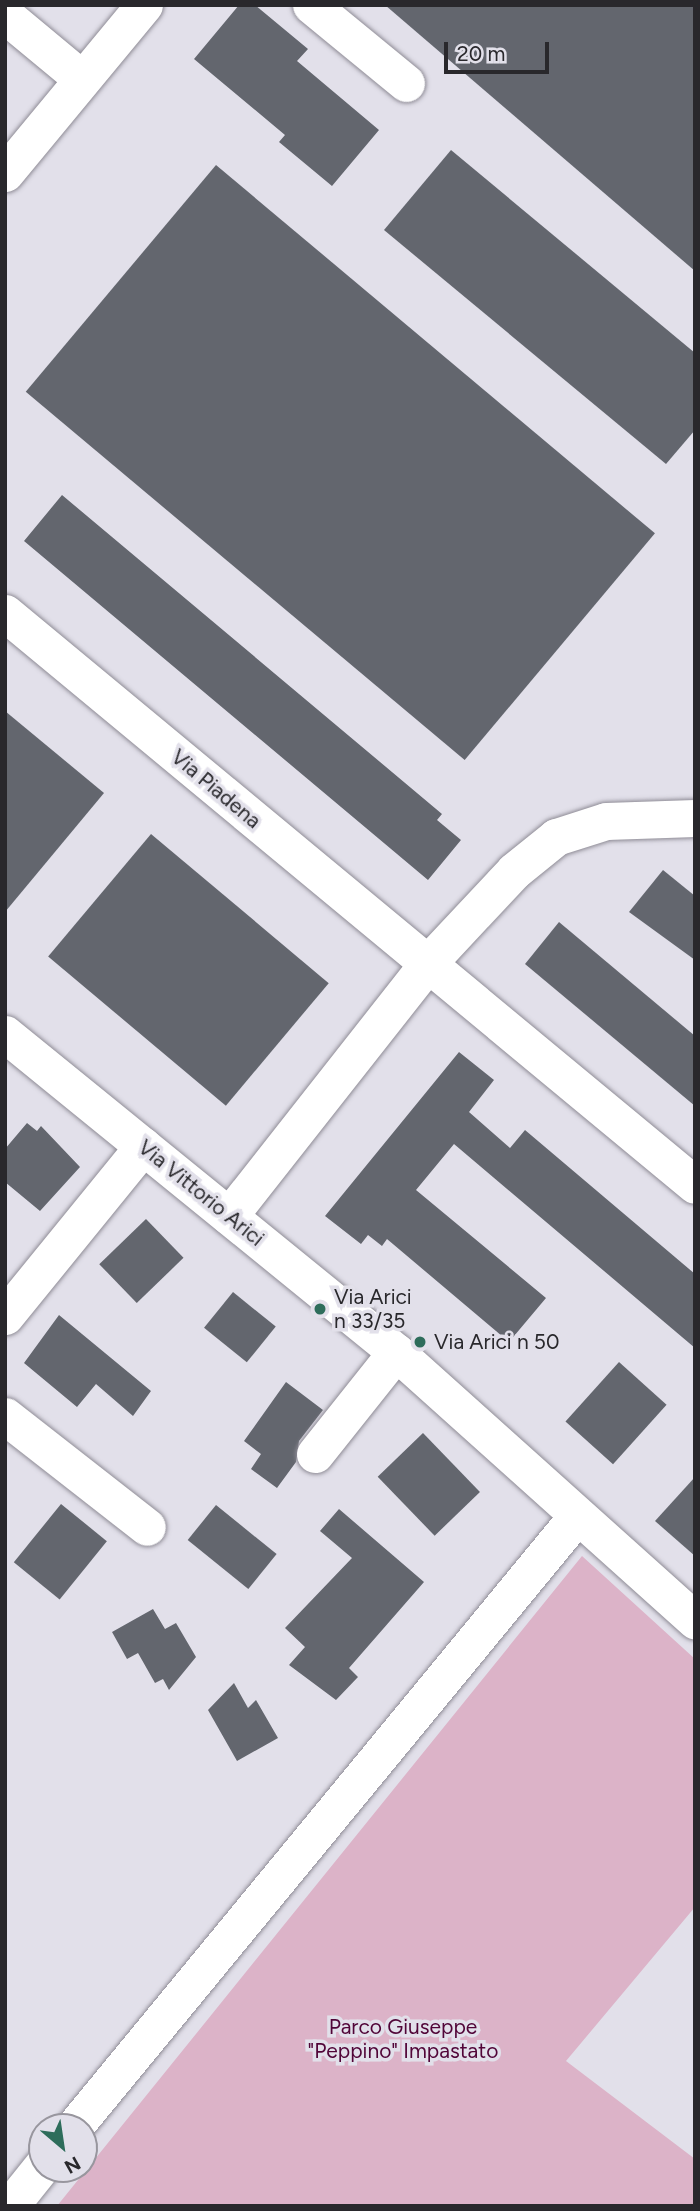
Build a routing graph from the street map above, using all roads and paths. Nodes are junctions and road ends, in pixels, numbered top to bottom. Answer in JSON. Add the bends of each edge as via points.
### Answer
{"nodes":[{"id":1,"x":144,"y":5,"type":"edge"},
{"id":2,"x":311,"y":5,"type":"edge"},
{"id":3,"x":5,"y":15,"type":"edge"},
{"id":4,"x":82,"y":79,"type":"junction"},
{"id":5,"x":406,"y":83,"type":"dead end"},
{"id":6,"x":5,"y":173,"type":"edge"},
{"id":7,"x":5,"y":613,"type":"edge"},
{"id":8,"x":695,"y":818,"type":"edge"},
{"id":9,"x":427,"y":964,"type":"junction"},
{"id":10,"x":5,"y":1034,"type":"edge"},
{"id":11,"x":143,"y":1146,"type":"junction"},
{"id":12,"x":695,"y":1185,"type":"edge"},
{"id":13,"x":229,"y":1216,"type":"junction"},
{"id":14,"x":5,"y":1316,"type":"edge"},
{"id":15,"x":396,"y":1352,"type":"junction"},
{"id":16,"x":5,"y":1416,"type":"edge"},
{"id":17,"x":315,"y":1454,"type":"dead end"},
{"id":18,"x":577,"y":1516,"type":"junction"},
{"id":19,"x":147,"y":1527,"type":"dead end"},
{"id":20,"x":695,"y":1620,"type":"edge"},
{"id":21,"x":86,"y":2113,"type":"edge"},
{"id":22,"x":28,"y":2183,"type":"edge"},
{"id":23,"x":10,"y":2206,"type":"edge"}],
"edges":[{"from":1,"to":4,"type":"street"},
{"from":2,"to":5,"type":"street"},
{"from":3,"to":4,"type":"street"},
{"from":4,"to":6,"type":"street"},
{"from":7,"to":9,"type":"street","name":"Via Piadena"},
{"from":8,"to":9,"type":"street","via":[[606,821],[556,836],[514,871]]},
{"from":9,"to":12,"type":"street","name":"Via Piadena"},
{"from":9,"to":13,"type":"street"},
{"from":10,"to":11,"type":"street","name":"Via Vittorio Arici"},
{"from":11,"to":13,"type":"street","name":"Via Vittorio Arici"},
{"from":11,"to":14,"type":"street"},
{"from":13,"to":15,"type":"street","name":"Via Vittorio Arici"},
{"from":15,"to":17,"type":"street"},
{"from":15,"to":18,"type":"street","name":"Via Vittorio Arici"},
{"from":16,"to":19,"type":"street"},
{"from":18,"to":20,"type":"street","name":"Via Vittorio Arici"},
{"from":18,"to":21,"type":"street"},
{"from":22,"to":23,"type":"street"}]}
